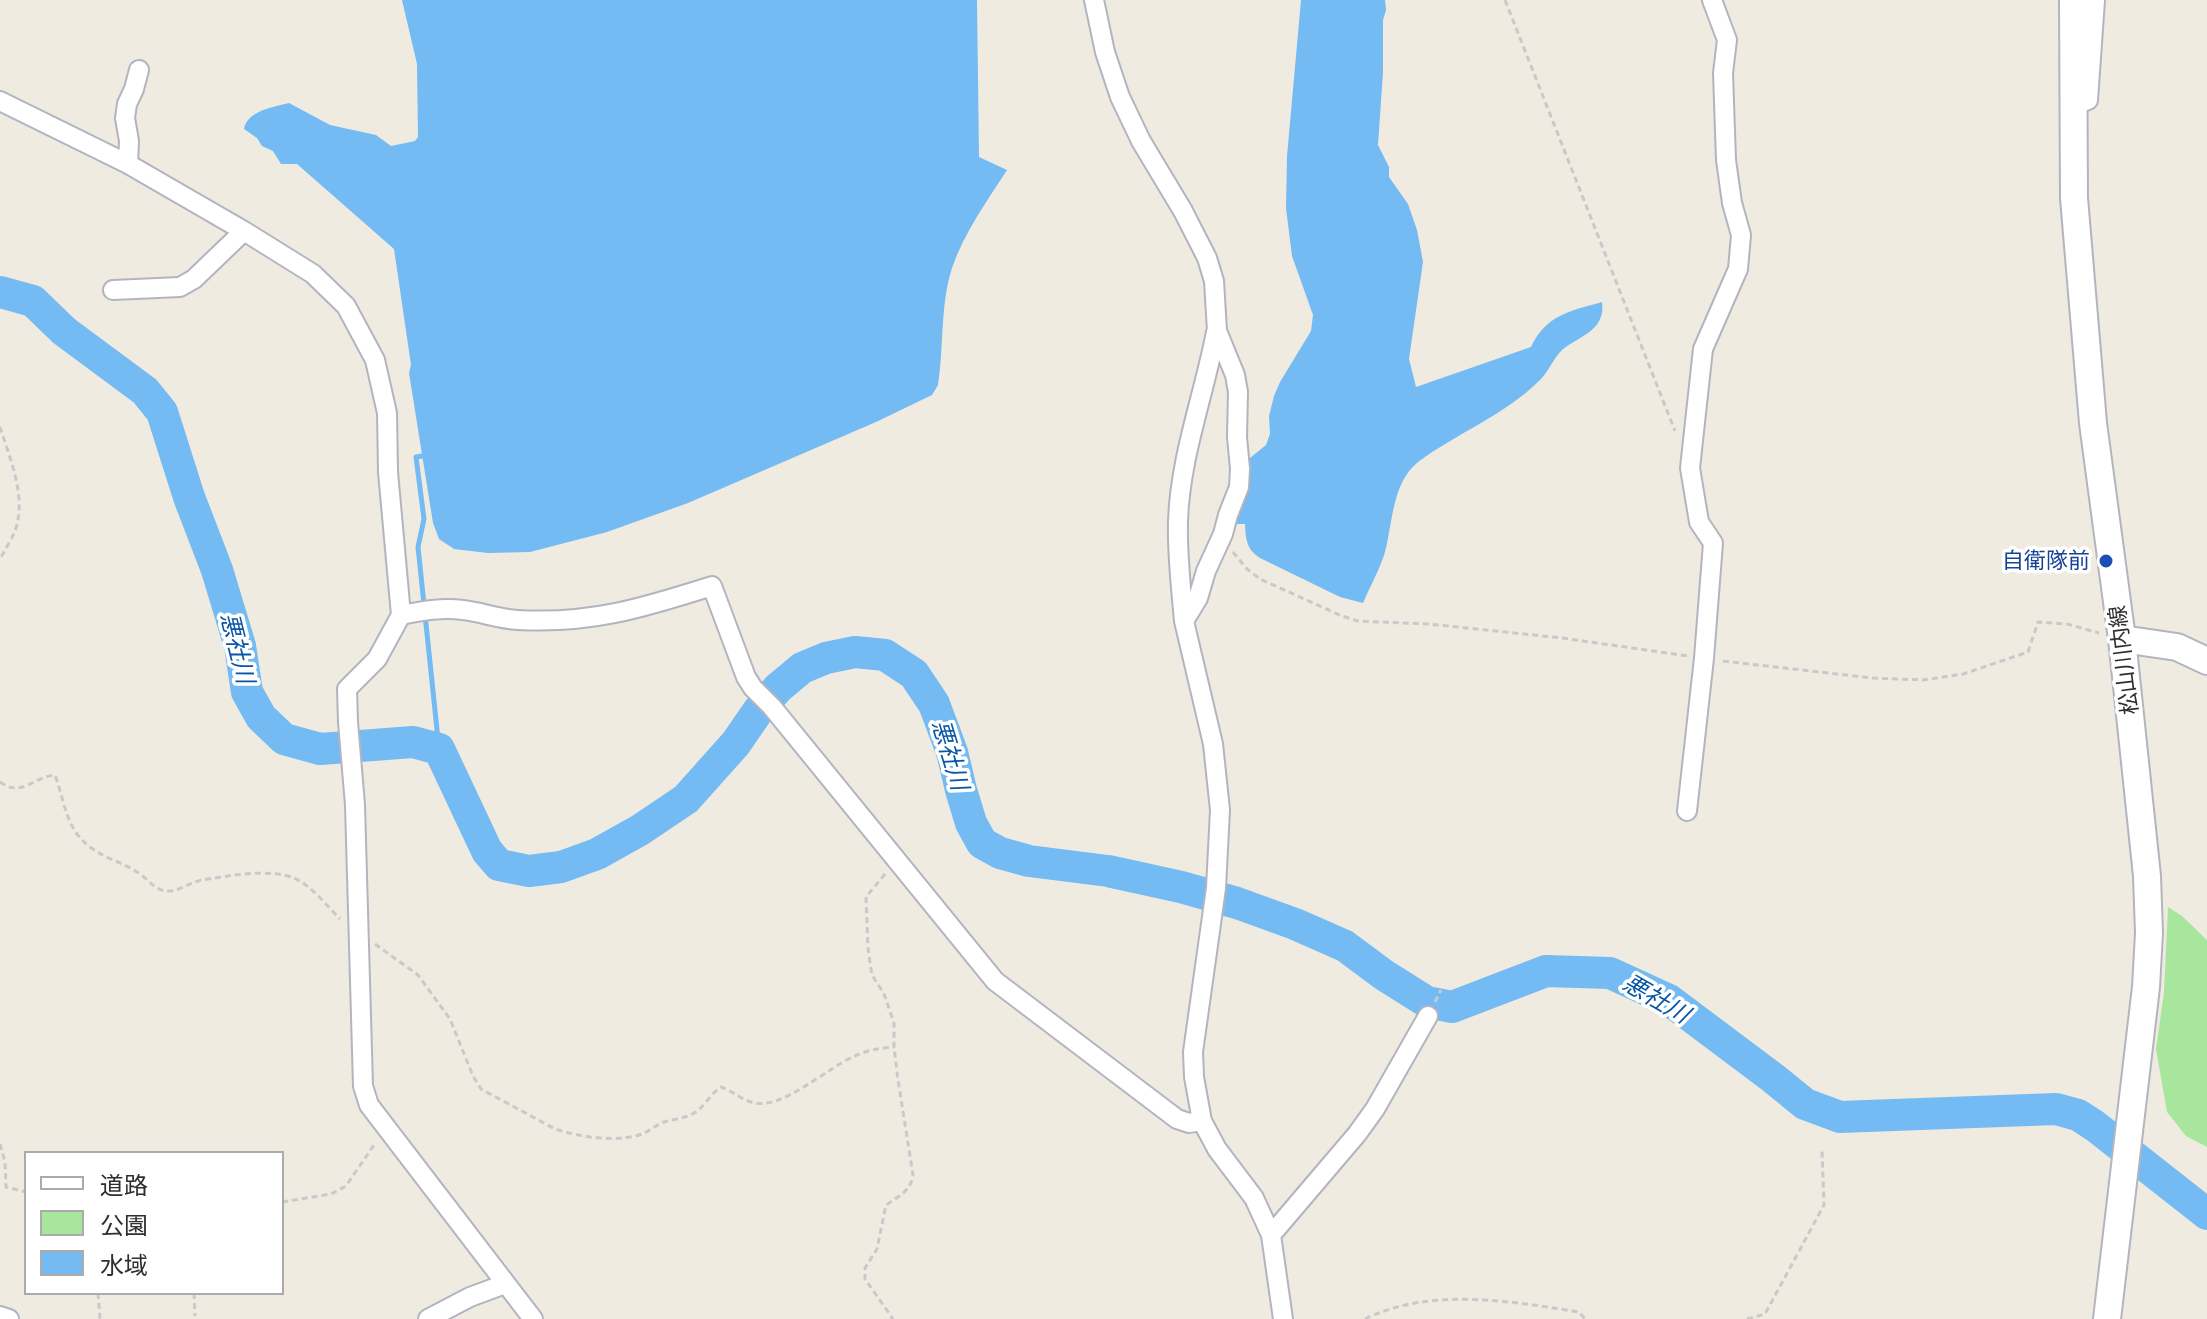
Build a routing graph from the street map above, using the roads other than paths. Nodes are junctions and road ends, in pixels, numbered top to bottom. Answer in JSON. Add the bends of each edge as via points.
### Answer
{"nodes":[{"id":1,"x":1094,"y":0,"type":"edge"},
{"id":2,"x":1712,"y":0,"type":"edge"},
{"id":3,"x":2073,"y":0,"type":"edge"},
{"id":4,"x":2095,"y":0,"type":"edge"},
{"id":5,"x":139,"y":70,"type":"dead end"},
{"id":6,"x":0,"y":101,"type":"edge"},
{"id":7,"x":2074,"y":106,"type":"junction"},
{"id":8,"x":128,"y":164,"type":"junction"},
{"id":9,"x":244,"y":231,"type":"junction"},
{"id":10,"x":113,"y":290,"type":"dead end"},
{"id":11,"x":1217,"y":331,"type":"junction"},
{"id":12,"x":416,"y":612,"type":"junction"},
{"id":13,"x":1184,"y":621,"type":"junction"},
{"id":14,"x":2122,"y":639,"type":"junction"},
{"id":15,"x":2207,"y":661,"type":"edge"},
{"id":16,"x":1687,"y":811,"type":"dead end"},
{"id":17,"x":1428,"y":1016,"type":"dead end"},
{"id":18,"x":1202,"y":1121,"type":"junction"},
{"id":19,"x":1271,"y":1235,"type":"junction"},
{"id":20,"x":505,"y":1284,"type":"junction"},
{"id":21,"x":0,"y":1316,"type":"edge"},
{"id":22,"x":9,"y":1319,"type":"edge"},
{"id":23,"x":428,"y":1319,"type":"edge"},
{"id":24,"x":533,"y":1319,"type":"edge"},
{"id":25,"x":1283,"y":1319,"type":"edge"},
{"id":26,"x":2107,"y":1319,"type":"edge"}],
"edges":[{"from":1,"to":11,"type":"street","via":[[1120,97],[1207,258]]},
{"from":2,"to":16,"type":"street","via":[[1727,40],[1726,160],[1741,235],[1738,269],[1703,349],[1690,468],[1699,522],[1713,543]]},
{"from":3,"to":7,"type":"main road","name":"松山川内線"},
{"from":4,"to":7,"type":"street","via":[[2088,100]]},
{"from":5,"to":8,"type":"street","via":[[125,118]]},
{"from":6,"to":8,"type":"street"},
{"from":7,"to":14,"type":"main road","name":"松山川内線","via":[[2074,198],[2093,423]]},
{"from":8,"to":9,"type":"street"},
{"from":9,"to":10,"type":"street","via":[[180,287]]},
{"from":9,"to":12,"type":"street","via":[[313,274],[346,306],[375,360],[387,413],[388,472]]},
{"from":11,"to":13,"type":"street","via":[[1183,474],[1178,521]]},
{"from":11,"to":13,"type":"street","via":[[1238,392],[1239,487],[1198,598]]},
{"from":12,"to":18,"type":"street","via":[[461,609],[513,620],[580,620],[712,586],[739,664],[753,688],[995,981],[1177,1119]]},
{"from":12,"to":20,"type":"street","via":[[347,689],[363,1086],[369,1105]]},
{"from":13,"to":18,"type":"street","via":[[1213,744],[1220,810],[1216,888],[1193,1052]]},
{"from":14,"to":15,"type":"main road","via":[[2177,647]]},
{"from":14,"to":26,"type":"main road","name":"松山川内線","via":[[2149,933]]},
{"from":17,"to":19,"type":"street","via":[[1375,1109]]},
{"from":18,"to":19,"type":"street","via":[[1254,1198]]},
{"from":19,"to":25,"type":"street"},
{"from":20,"to":23,"type":"street"},
{"from":20,"to":24,"type":"street"},
{"from":21,"to":22,"type":"street"}]}
